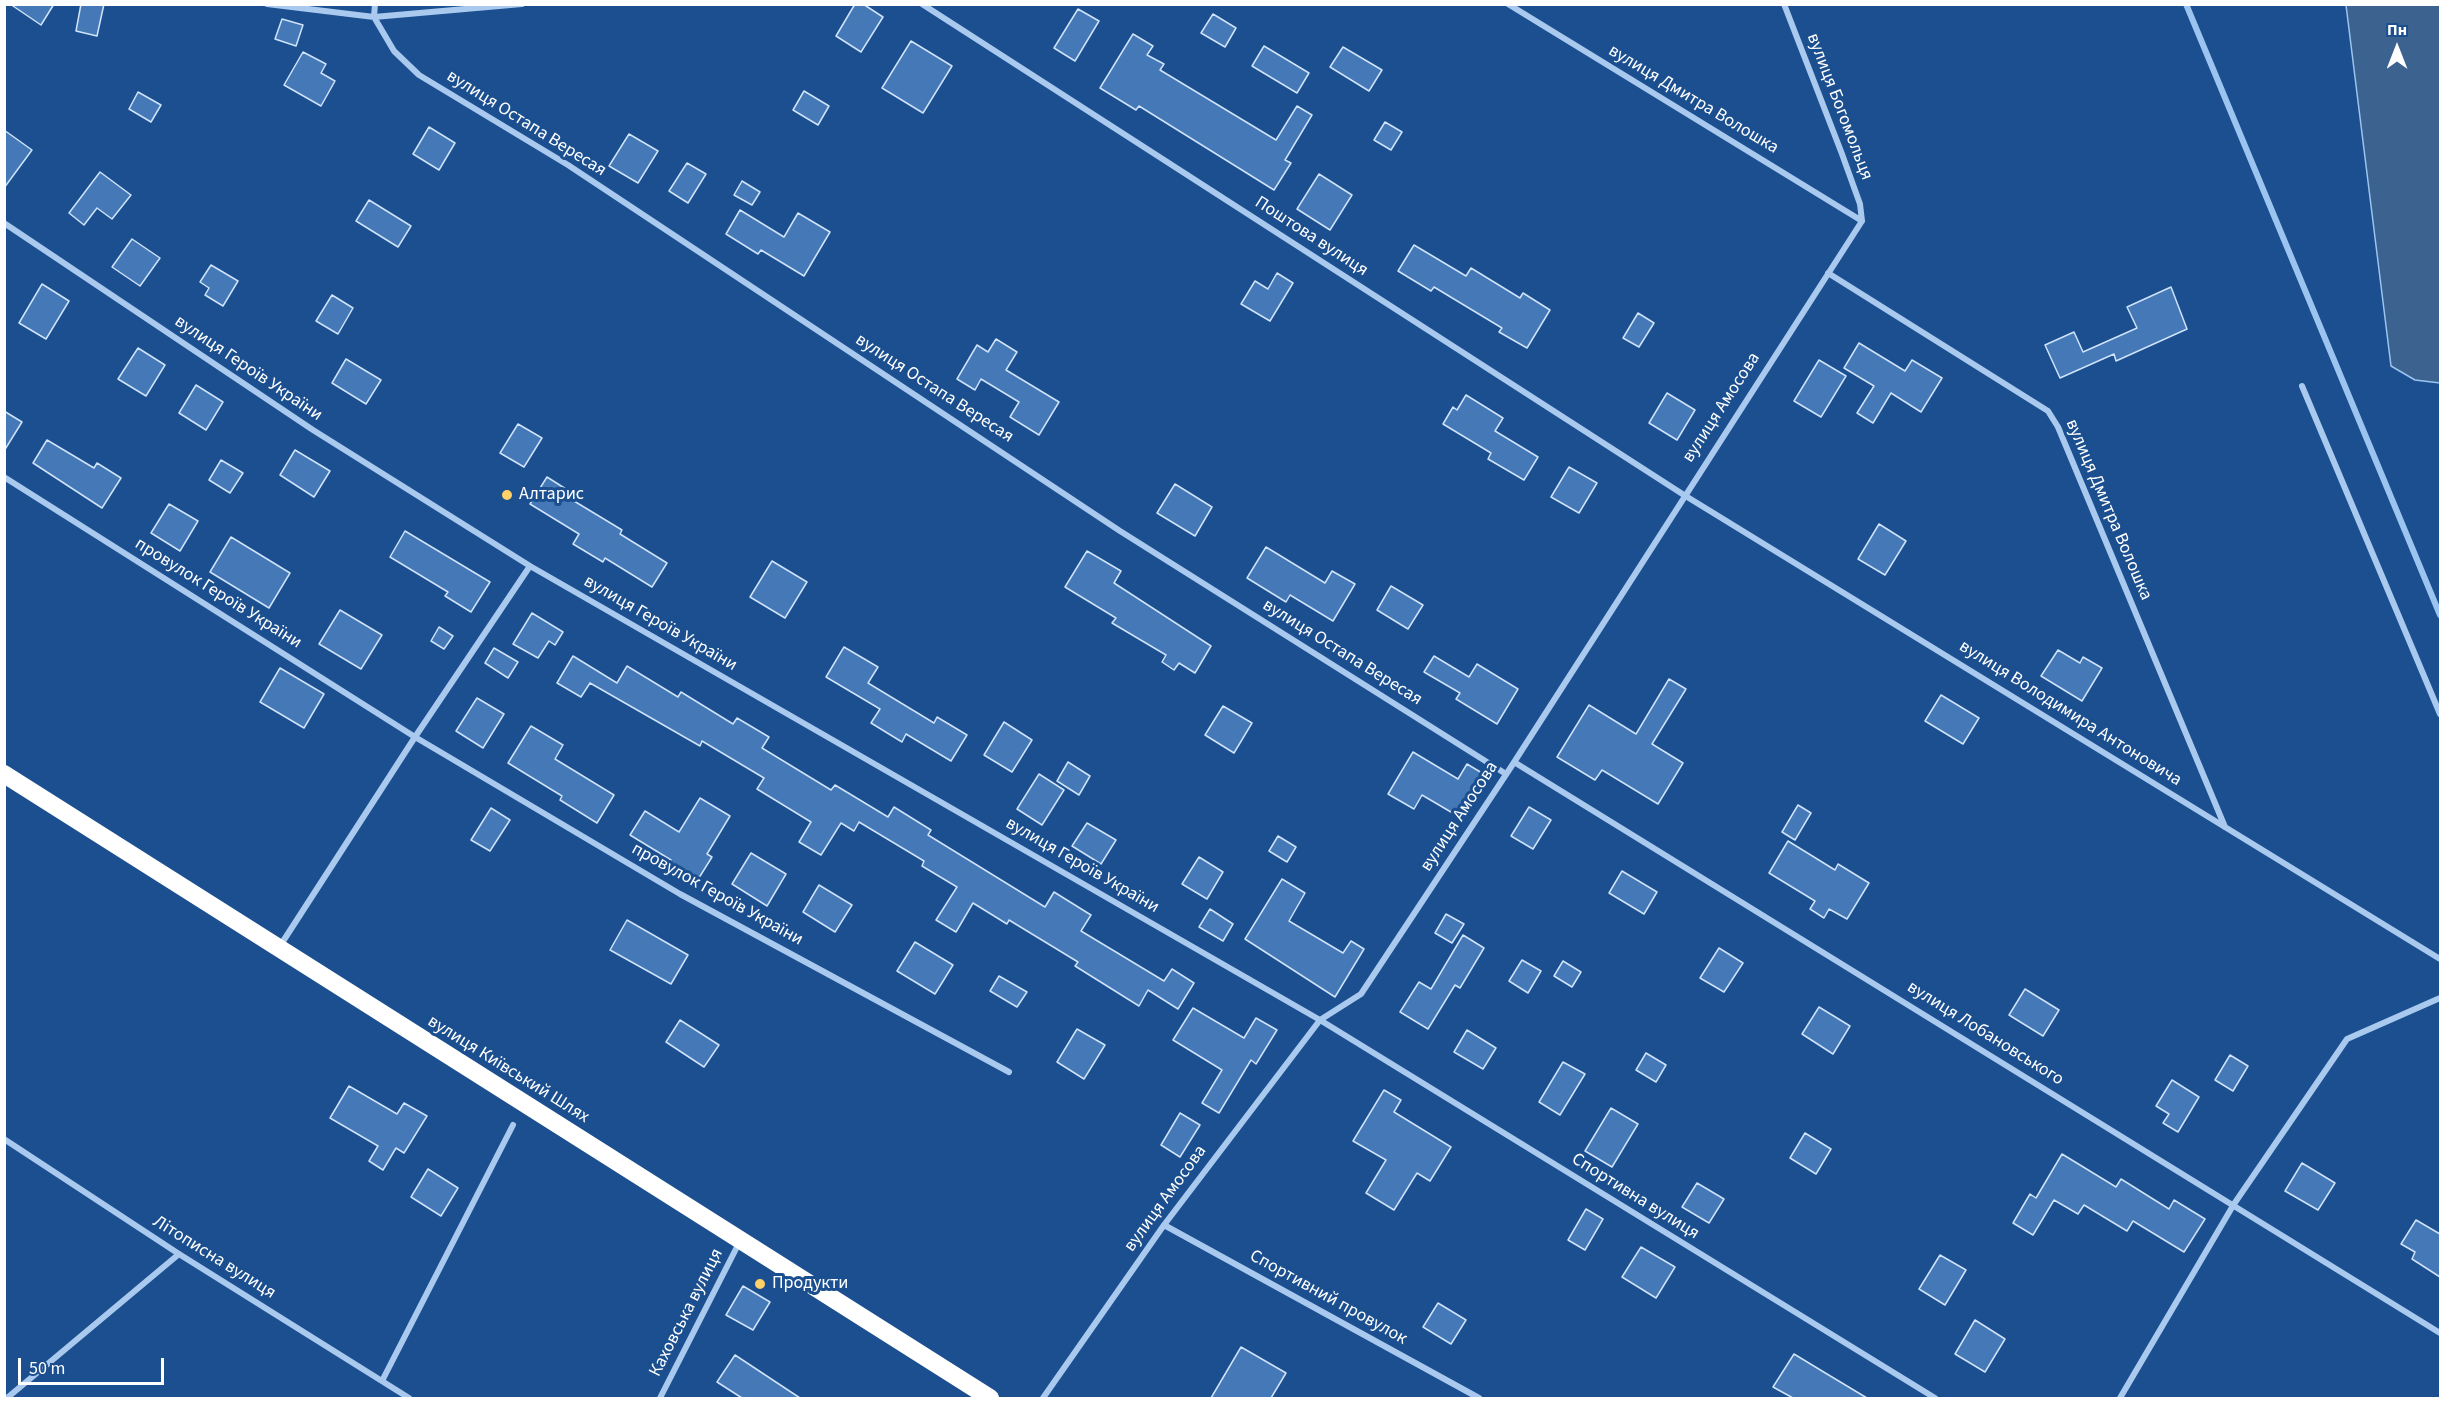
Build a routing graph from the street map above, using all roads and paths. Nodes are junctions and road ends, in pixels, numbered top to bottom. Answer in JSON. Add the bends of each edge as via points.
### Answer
{"nodes":[{"id":1,"x":267,"y":4,"type":"edge"},
{"id":2,"x":375,"y":4,"type":"edge"},
{"id":3,"x":522,"y":4,"type":"edge"},
{"id":4,"x":922,"y":4,"type":"edge"},
{"id":5,"x":1508,"y":4,"type":"edge"},
{"id":6,"x":1784,"y":4,"type":"edge"},
{"id":7,"x":374,"y":17,"type":"junction"},
{"id":8,"x":1862,"y":221,"type":"junction"},
{"id":9,"x":4,"y":223,"type":"edge"},
{"id":10,"x":1828,"y":273,"type":"junction"},
{"id":11,"x":2302,"y":386,"type":"dead end"},
{"id":12,"x":4,"y":477,"type":"edge"},
{"id":13,"x":1684,"y":495,"type":"junction"},
{"id":14,"x":530,"y":566,"type":"junction"},
{"id":15,"x":2440,"y":714,"type":"edge"},
{"id":16,"x":415,"y":737,"type":"junction"},
{"id":17,"x":1514,"y":762,"type":"junction"},
{"id":18,"x":4,"y":774,"type":"edge"},
{"id":19,"x":1506,"y":774,"type":"junction"},
{"id":20,"x":2225,"y":827,"type":"junction"},
{"id":21,"x":278,"y":949,"type":"junction"},
{"id":22,"x":2440,"y":959,"type":"edge"},
{"id":23,"x":2440,"y":998,"type":"edge"},
{"id":24,"x":1320,"y":1020,"type":"junction"},
{"id":25,"x":1009,"y":1072,"type":"dead end"},
{"id":26,"x":513,"y":1125,"type":"dead end"},
{"id":27,"x":4,"y":1138,"type":"edge"},
{"id":28,"x":2234,"y":1204,"type":"junction"},
{"id":29,"x":1164,"y":1225,"type":"junction"},
{"id":30,"x":740,"y":1241,"type":"junction"},
{"id":31,"x":179,"y":1254,"type":"junction"},
{"id":32,"x":2440,"y":1333,"type":"edge"},
{"id":33,"x":382,"y":1381,"type":"junction"},
{"id":34,"x":7,"y":1398,"type":"edge"},
{"id":35,"x":409,"y":1398,"type":"edge"},
{"id":36,"x":660,"y":1398,"type":"edge"},
{"id":37,"x":990,"y":1398,"type":"edge"},
{"id":38,"x":1044,"y":1398,"type":"edge"},
{"id":39,"x":1479,"y":1398,"type":"edge"},
{"id":40,"x":1935,"y":1398,"type":"edge"},
{"id":41,"x":2120,"y":1398,"type":"edge"}],
"edges":[{"from":1,"to":7,"type":"street"},
{"from":2,"to":7,"type":"street"},
{"from":3,"to":7,"type":"street"},
{"from":4,"to":13,"type":"street","name":"Поштова вулиця"},
{"from":5,"to":8,"type":"street","name":"вулиця Дмитра Волошка"},
{"from":6,"to":8,"type":"street","name":"вулиця Богомольця","via":[[1860,204]]},
{"from":7,"to":19,"type":"street","name":"вулиця Остапа Вересая","via":[[394,51],[419,75],[568,165],[1120,531]]},
{"from":8,"to":10,"type":"street","name":"вулиця Амосова"},
{"from":9,"to":14,"type":"street","name":"вулиця Героїв України","via":[[313,430]]},
{"from":10,"to":13,"type":"street","name":"вулиця Амосова"},
{"from":10,"to":20,"type":"street","name":"вулиця Дмитра Волошка","via":[[2048,411]]},
{"from":11,"to":15,"type":"street"},
{"from":12,"to":16,"type":"street","name":"провулок Героїв України"},
{"from":13,"to":17,"type":"street","name":"вулиця Амосова"},
{"from":13,"to":20,"type":"street","name":"вулиця Володимира Антоновича"},
{"from":14,"to":16,"type":"street"},
{"from":14,"to":24,"type":"street","name":"вулиця Героїв України"},
{"from":16,"to":21,"type":"street"},
{"from":16,"to":25,"type":"street","name":"провулок Героїв України","via":[[681,894]]},
{"from":17,"to":19,"type":"street","name":"вулиця Амосова"},
{"from":17,"to":28,"type":"street","name":"вулиця Лобановського"},
{"from":18,"to":21,"type":"highway","name":"вулиця Київський Шлях"},
{"from":19,"to":24,"type":"street","name":"вулиця Амосова","via":[[1361,994]]},
{"from":20,"to":22,"type":"street","name":"вулиця Володимира Антоновича"},
{"from":21,"to":30,"type":"highway","name":"вулиця Київський Шлях"},
{"from":23,"to":28,"type":"street","via":[[2347,1039]]},
{"from":24,"to":29,"type":"street","name":"вулиця Амосова"},
{"from":24,"to":40,"type":"street","name":"Спортивна вулиця"},
{"from":26,"to":33,"type":"street"},
{"from":27,"to":31,"type":"street","name":"Літописна вулиця"},
{"from":28,"to":32,"type":"street","name":"вулиця Лобановського"},
{"from":28,"to":41,"type":"street"},
{"from":29,"to":38,"type":"street","name":"вулиця Амосова"},
{"from":29,"to":39,"type":"street","name":"Спортивний провулок"},
{"from":30,"to":36,"type":"street","name":"Каховська вулиця"},
{"from":30,"to":37,"type":"highway","name":"вулиця Київський Шлях"},
{"from":31,"to":33,"type":"street","name":"Літописна вулиця"},
{"from":31,"to":34,"type":"street"},
{"from":33,"to":35,"type":"street","name":"Літописна вулиця"}]}
